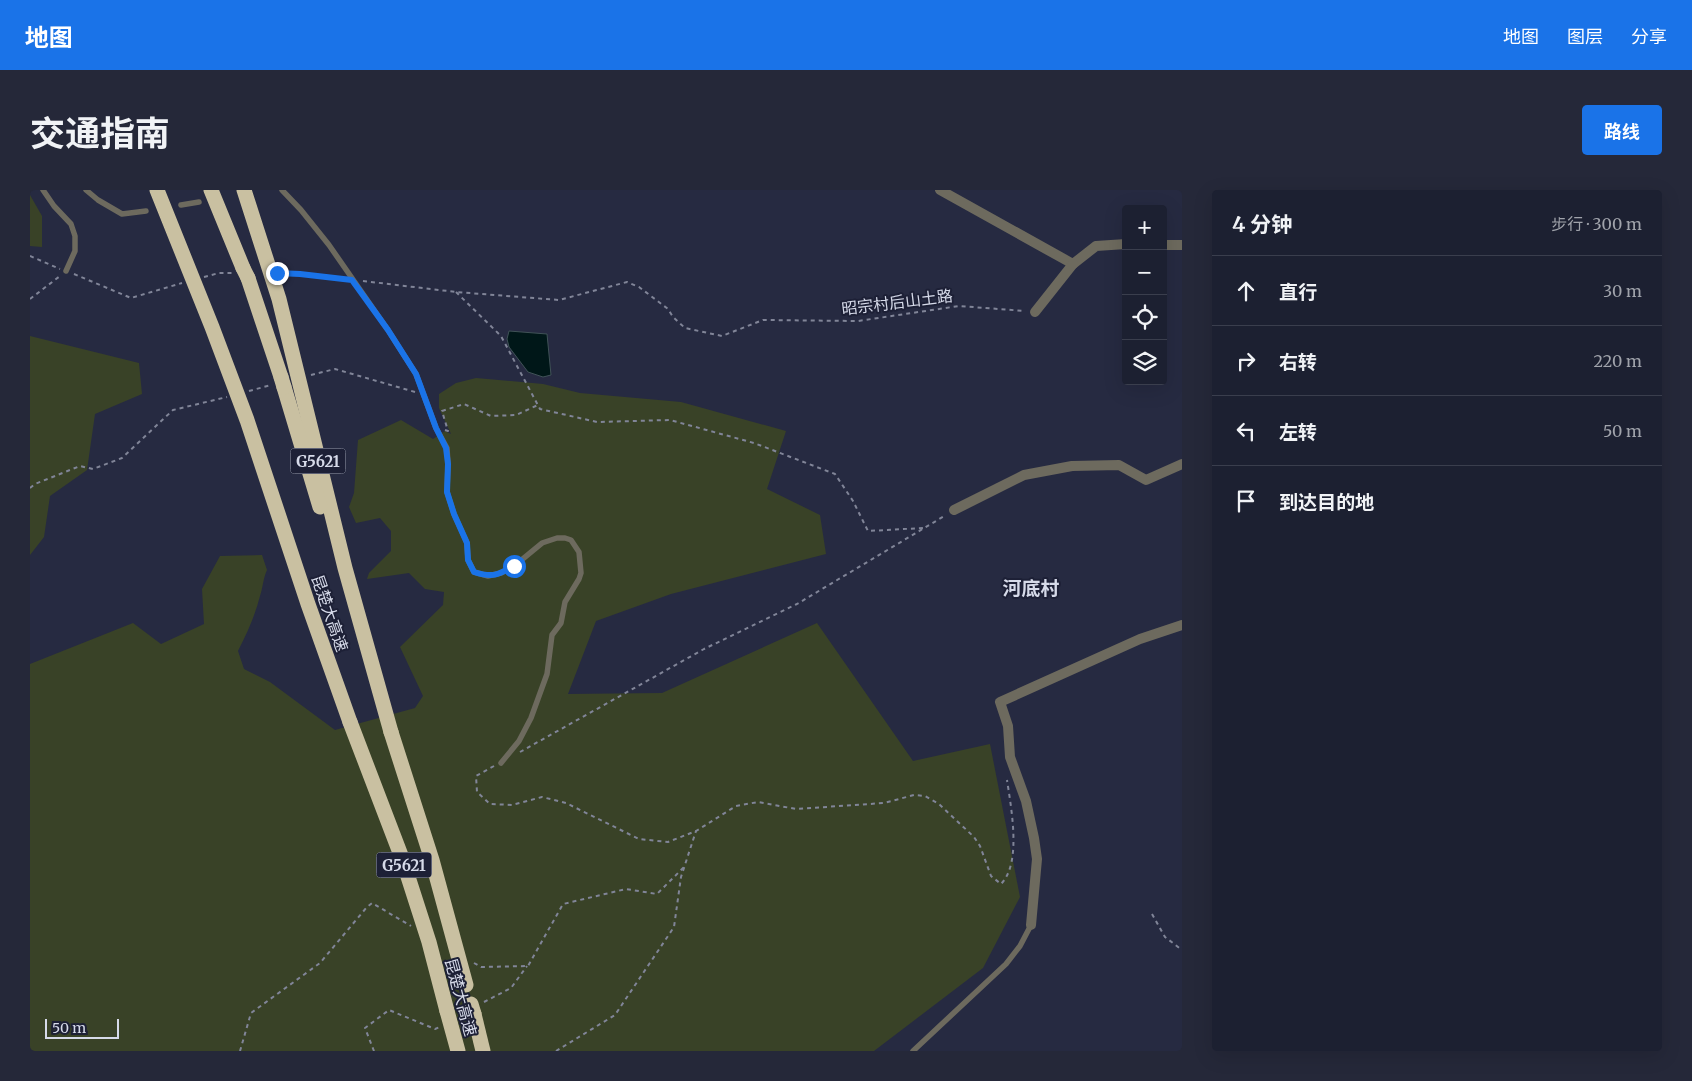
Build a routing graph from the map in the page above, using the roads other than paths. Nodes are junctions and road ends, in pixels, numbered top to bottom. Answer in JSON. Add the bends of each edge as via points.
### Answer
{"nodes":[{"id":1,"x":43,"y":190,"type":"edge"},
{"id":2,"x":86,"y":190,"type":"edge"},
{"id":3,"x":157,"y":190,"type":"edge"},
{"id":4,"x":211,"y":190,"type":"edge"},
{"id":5,"x":244,"y":190,"type":"edge"},
{"id":6,"x":282,"y":190,"type":"edge"},
{"id":7,"x":940,"y":190,"type":"edge"},
{"id":8,"x":199,"y":202,"type":"dead end"},
{"id":9,"x":181,"y":205,"type":"dead end"},
{"id":10,"x":146,"y":211,"type":"dead end"},
{"id":11,"x":1122,"y":244,"type":"edge"},
{"id":12,"x":1167,"y":245,"type":"edge"},
{"id":13,"x":1182,"y":246,"type":"edge"},
{"id":14,"x":1074,"y":264,"type":"junction"},
{"id":15,"x":66,"y":271,"type":"road end"},
{"id":16,"x":1035,"y":312,"type":"road end"},
{"id":17,"x":1182,"y":464,"type":"edge"},
{"id":18,"x":954,"y":510,"type":"road end"},
{"id":19,"x":1182,"y":624,"type":"edge"},
{"id":20,"x":392,"y":732,"type":"junction"},
{"id":21,"x":501,"y":763,"type":"road end"},
{"id":22,"x":1031,"y":925,"type":"joint"},
{"id":23,"x":458,"y":1051,"type":"edge"},
{"id":24,"x":483,"y":1051,"type":"edge"},
{"id":25,"x":913,"y":1051,"type":"edge"}],
"edges":[{"from":1,"to":15,"type":"lane","via":[[70,224],[75,236],[75,251]]},
{"from":2,"to":10,"type":"lane","via":[[122,214]]},
{"from":3,"to":23,"type":"highway","name":"昆楚大高速","number":"G5621","bridge":true,"via":[[247,420],[308,604],[402,858],[429,942],[446,1018]]},
{"from":4,"to":20,"type":"highway","name":"昆楚大高速","number":"G5621","via":[[245,273],[358,637]]},
{"from":5,"to":20,"type":"highway","number":"G5621","via":[[279,300],[345,568]]},
{"from":6,"to":21,"type":"lane","via":[[307,217],[416,374],[446,448],[447,492],[467,543],[468,560],[474,572],[488,576],[501,573],[542,542],[557,538],[571,540],[579,552],[579,580],[565,602],[561,623],[552,635],[547,674],[531,718],[519,741]]},
{"from":7,"to":14,"type":"street"},
{"from":8,"to":9,"type":"lane"},
{"from":11,"to":14,"type":"street","via":[[1096,246]]},
{"from":12,"to":13,"type":"street"},
{"from":14,"to":16,"type":"street"},
{"from":17,"to":18,"type":"street","via":[[1146,480],[1119,464],[1072,466],[1024,474]]},
{"from":19,"to":22,"type":"street","via":[[1140,639],[1000,702],[1008,726],[1010,756],[1034,838],[1036,859]]},
{"from":20,"to":24,"type":"highway","name":"昆楚大高速","number":"G5621","bridge":true,"via":[[475,1008]]},
{"from":22,"to":25,"type":"lane","via":[[1006,964]]}]}
